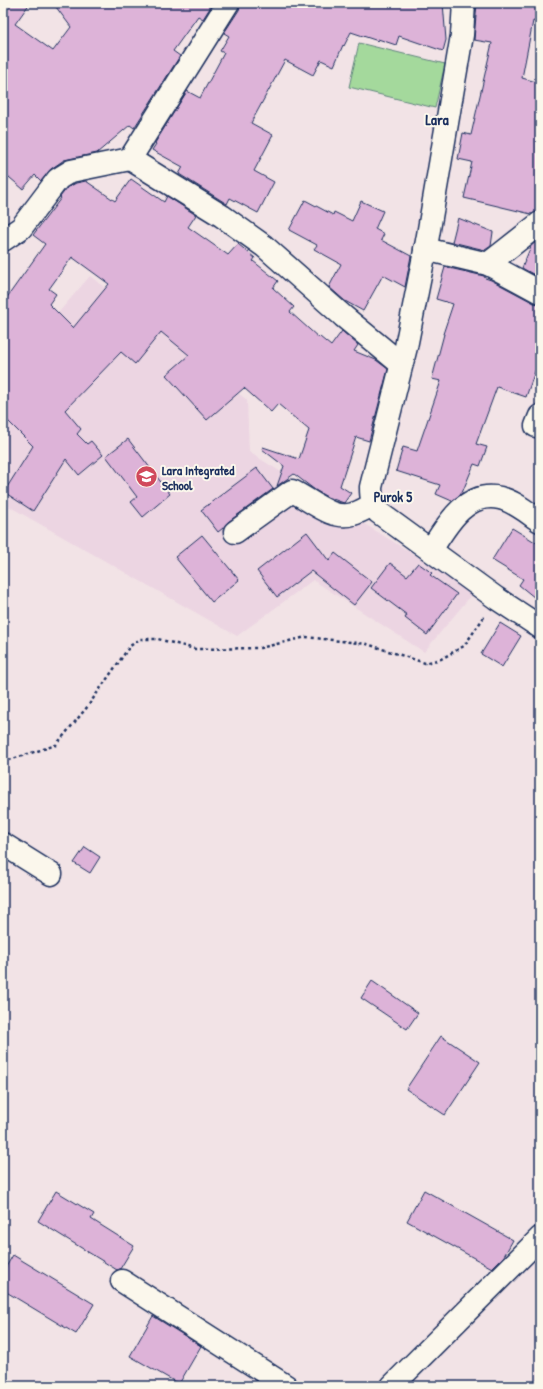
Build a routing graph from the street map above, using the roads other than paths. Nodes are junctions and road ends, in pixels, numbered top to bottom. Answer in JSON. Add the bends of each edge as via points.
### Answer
{"nodes":[{"id":1,"x":228,"y":3,"type":"edge"},
{"id":2,"x":464,"y":3,"type":"edge"},
{"id":3,"x":130,"y":159,"type":"junction"},
{"id":4,"x":540,"y":223,"type":"edge"},
{"id":5,"x":3,"y":240,"type":"edge"},
{"id":6,"x":425,"y":249,"type":"junction"},
{"id":7,"x":488,"y":264,"type":"junction"},
{"id":8,"x":540,"y":292,"type":"edge"},
{"id":9,"x":401,"y":364,"type":"junction"},
{"id":10,"x":373,"y":505,"type":"junction"},
{"id":11,"x":540,"y":521,"type":"edge"},
{"id":12,"x":235,"y":532,"type":"dead end"},
{"id":13,"x":431,"y":550,"type":"junction"},
{"id":14,"x":540,"y":627,"type":"edge"},
{"id":15,"x":3,"y":844,"type":"edge"},
{"id":16,"x":51,"y":874,"type":"dead end"},
{"id":17,"x":540,"y":1238,"type":"edge"},
{"id":18,"x":122,"y":1281,"type":"dead end"},
{"id":19,"x":286,"y":1386,"type":"edge"},
{"id":20,"x":392,"y":1386,"type":"edge"}],
"edges":[{"from":1,"to":3,"type":"street"},
{"from":2,"to":6,"type":"street","via":[[462,35]]},
{"from":3,"to":5,"type":"street","via":[[71,171],[58,179],[21,228]]},
{"from":3,"to":9,"type":"street","via":[[222,216],[264,246]]},
{"from":4,"to":7,"type":"street"},
{"from":6,"to":7,"type":"street"},
{"from":6,"to":9,"type":"street"},
{"from":7,"to":8,"type":"street"},
{"from":9,"to":10,"type":"street","via":[[371,487],[370,497]]},
{"from":10,"to":12,"type":"street","via":[[351,515],[336,515],[292,491]]},
{"from":10,"to":13,"type":"street","via":[[378,512]]},
{"from":11,"to":13,"type":"street","via":[[501,498],[488,497],[476,500],[466,505],[449,522]]},
{"from":13,"to":14,"type":"street"},
{"from":15,"to":16,"type":"street"},
{"from":17,"to":20,"type":"street"},
{"from":18,"to":19,"type":"street"}]}
